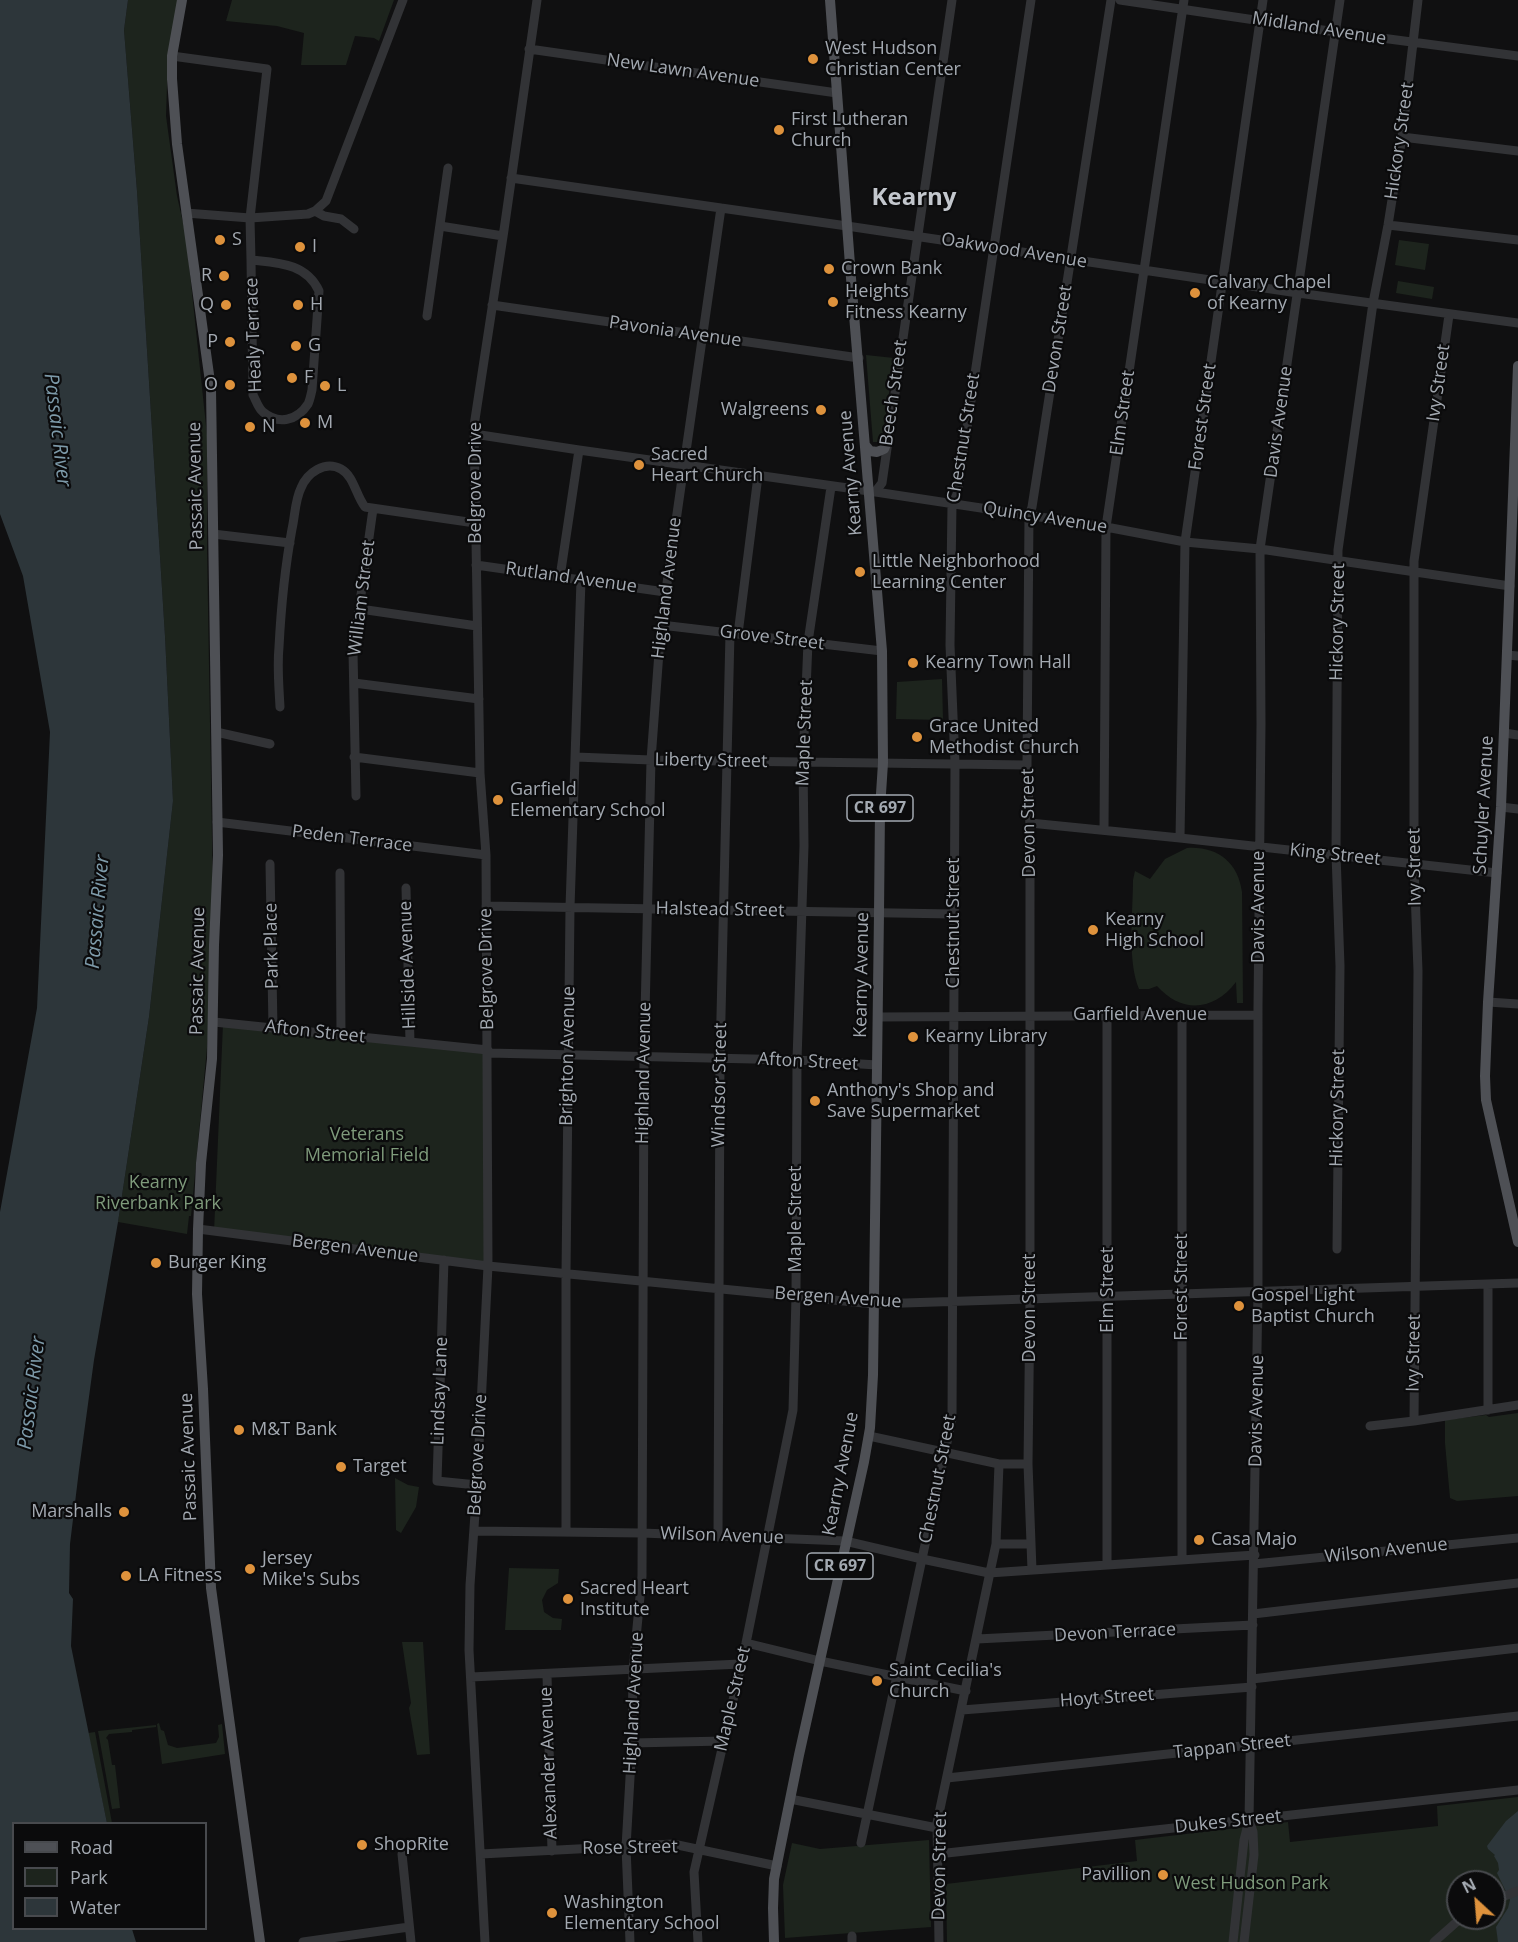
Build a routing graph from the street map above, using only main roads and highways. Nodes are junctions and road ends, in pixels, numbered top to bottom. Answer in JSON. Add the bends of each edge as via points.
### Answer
{"nodes":[{"id":1,"x":183,"y":0,"type":"edge"},
{"id":2,"x":830,"y":0,"type":"edge"},
{"id":3,"x":1518,"y":366,"type":"edge"},
{"id":4,"x":1517,"y":416,"type":"edge"},
{"id":5,"x":887,"y":442,"type":"road end"},
{"id":6,"x":865,"y":445,"type":"junction"},
{"id":7,"x":1512,"y":656,"type":"edge"},
{"id":8,"x":1518,"y":1242,"type":"edge"},
{"id":9,"x":260,"y":1942,"type":"edge"},
{"id":10,"x":774,"y":1942,"type":"edge"}],
"edges":[{"from":1,"to":9,"type":"main road","name":"Passaic Avenue","via":[[172,56],[173,102],[211,390],[217,822],[214,1022],[201,1163],[197,1298],[211,1588]]},
{"from":2,"to":6,"type":"main road","name":"Kearny Avenue","number":"CR 697"},
{"from":3,"to":4,"type":"main road","name":"Schuyler Avenue"},
{"from":4,"to":7,"type":"main road","name":"Schuyler Avenue","via":[[1509,586]]},
{"from":5,"to":6,"type":"main road","via":[[877,452]]},
{"from":6,"to":10,"type":"main road","name":"Kearny Avenue","number":"CR 697","via":[[882,651],[883,763],[873,1375],[864,1462],[777,1866]]},
{"from":7,"to":8,"type":"main road","name":"Schuyler Avenue","via":[[1504,733],[1485,1076],[1486,1100]]}]}
